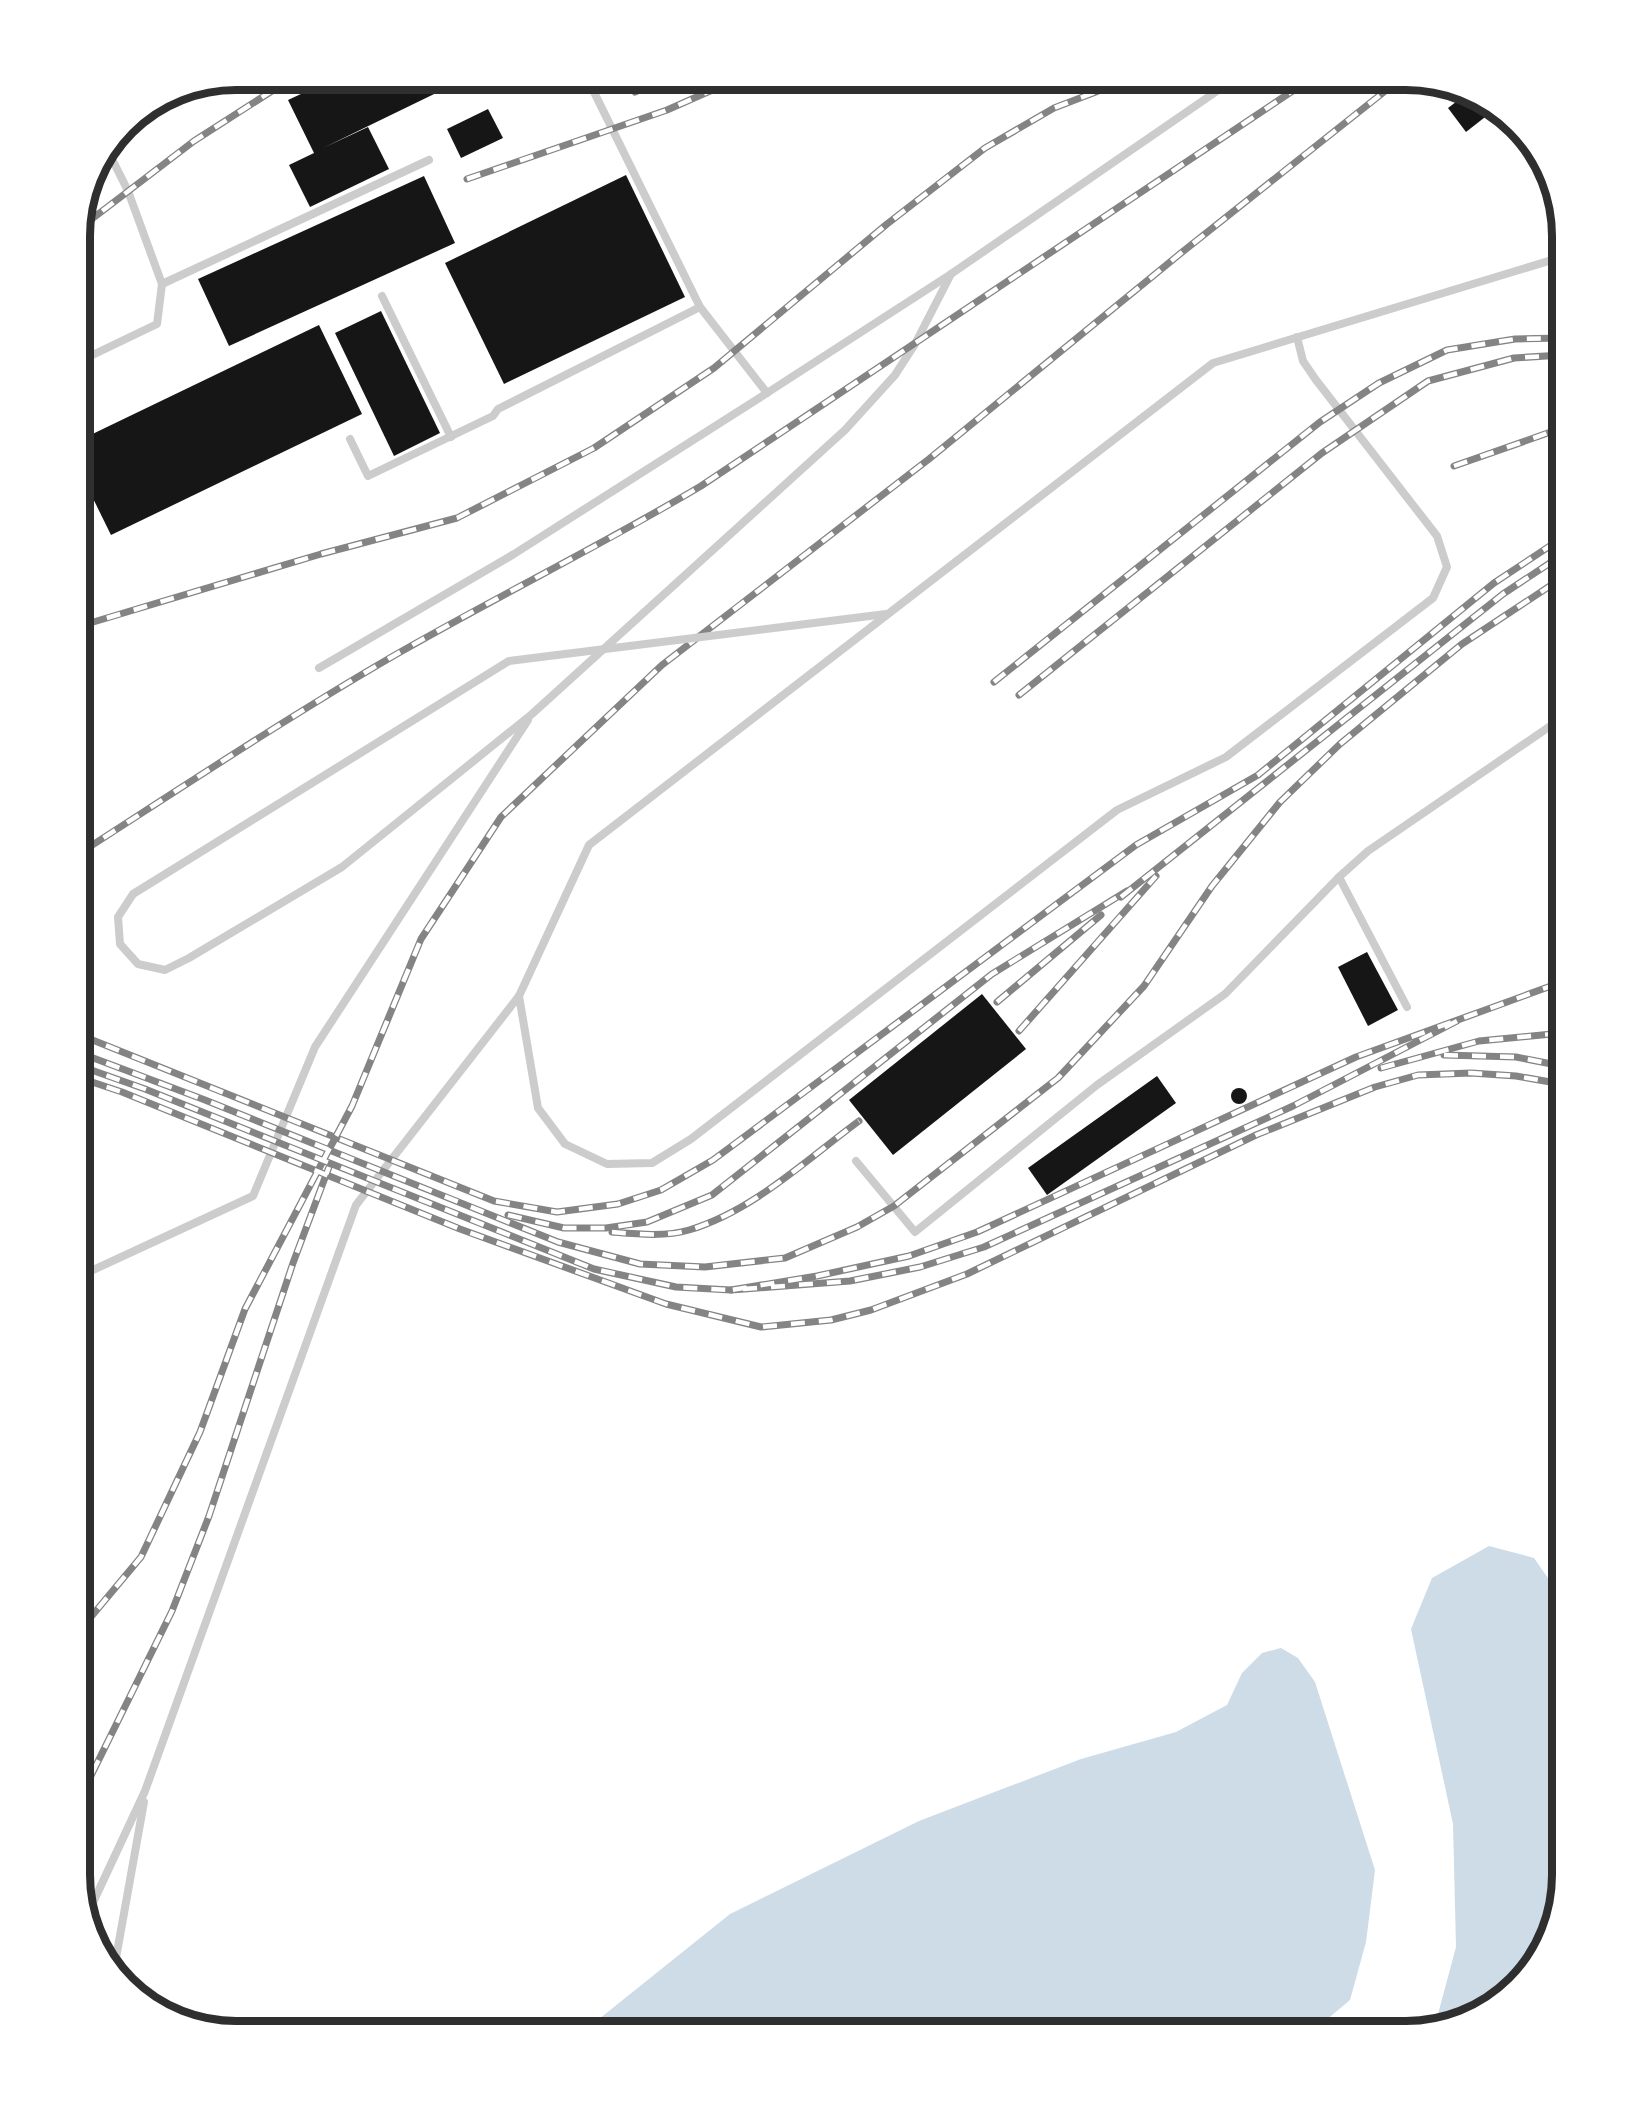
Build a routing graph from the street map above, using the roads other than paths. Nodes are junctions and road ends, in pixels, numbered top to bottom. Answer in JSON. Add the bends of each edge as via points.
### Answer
{"nodes":[{"id":1,"x":593,"y":90,"type":"edge"},
{"id":2,"x":1218,"y":90,"type":"edge"},
{"id":3,"x":112,"y":159,"type":"edge"},
{"id":4,"x":429,"y":160,"type":"dead end"},
{"id":5,"x":1552,"y":260,"type":"edge"},
{"id":6,"x":951,"y":274,"type":"junction"},
{"id":7,"x":162,"y":284,"type":"junction"},
{"id":8,"x":382,"y":296,"type":"dead end"},
{"id":9,"x":700,"y":307,"type":"junction"},
{"id":10,"x":1297,"y":338,"type":"junction"},
{"id":11,"x":90,"y":357,"type":"edge"},
{"id":12,"x":767,"y":393,"type":"junction"},
{"id":13,"x":451,"y":437,"type":"junction"},
{"id":14,"x":350,"y":439,"type":"dead end"},
{"id":15,"x":888,"y":614,"type":"junction"},
{"id":16,"x":319,"y":669,"type":"dead end"},
{"id":17,"x":532,"y":714,"type":"junction"},
{"id":18,"x":1552,"y":726,"type":"edge"},
{"id":19,"x":1339,"y":877,"type":"junction"},
{"id":20,"x":519,"y":996,"type":"junction"},
{"id":21,"x":1407,"y":1007,"type":"dead end"},
{"id":22,"x":856,"y":1161,"type":"dead end"},
{"id":23,"x":90,"y":1271,"type":"edge"},
{"id":24,"x":145,"y":1791,"type":"junction"},
{"id":25,"x":93,"y":1903,"type":"edge"},
{"id":26,"x":116,"y":1957,"type":"edge"}],
"edges":[{"from":1,"to":9,"type":"lane"},
{"from":2,"to":6,"type":"lane"},
{"from":3,"to":7,"type":"lane"},
{"from":4,"to":7,"type":"lane"},
{"from":5,"to":10,"type":"lane"},
{"from":6,"to":12,"type":"lane"},
{"from":6,"to":17,"type":"lane","via":[[895,375],[845,430]]},
{"from":7,"to":11,"type":"lane","via":[[157,324]]},
{"from":8,"to":13,"type":"lane"},
{"from":9,"to":12,"type":"lane"},
{"from":9,"to":13,"type":"lane","via":[[498,409],[493,416]]},
{"from":10,"to":15,"type":"lane","via":[[1213,363]]},
{"from":10,"to":20,"type":"lane","via":[[1302,361],[1437,536],[1446,567],[1433,598],[1227,757],[1117,810],[691,1139],[652,1163],[607,1164],[565,1144],[538,1108]]},
{"from":12,"to":16,"type":"lane","via":[[514,554]]},
{"from":13,"to":14,"type":"lane","via":[[369,476]]},
{"from":15,"to":17,"type":"lane","bridge":true,"via":[[509,661],[133,894],[118,917],[120,944],[138,964],[165,970],[189,958],[342,867]]},
{"from":15,"to":20,"type":"lane","via":[[589,845]]},
{"from":17,"to":23,"type":"lane","via":[[315,1047],[253,1196]]},
{"from":18,"to":19,"type":"lane","via":[[1368,851]]},
{"from":19,"to":21,"type":"lane"},
{"from":19,"to":22,"type":"lane","via":[[1225,994],[1097,1085],[915,1232]]},
{"from":20,"to":24,"type":"lane","via":[[356,1205]]},
{"from":24,"to":25,"type":"lane"},
{"from":24,"to":26,"type":"lane"}]}
